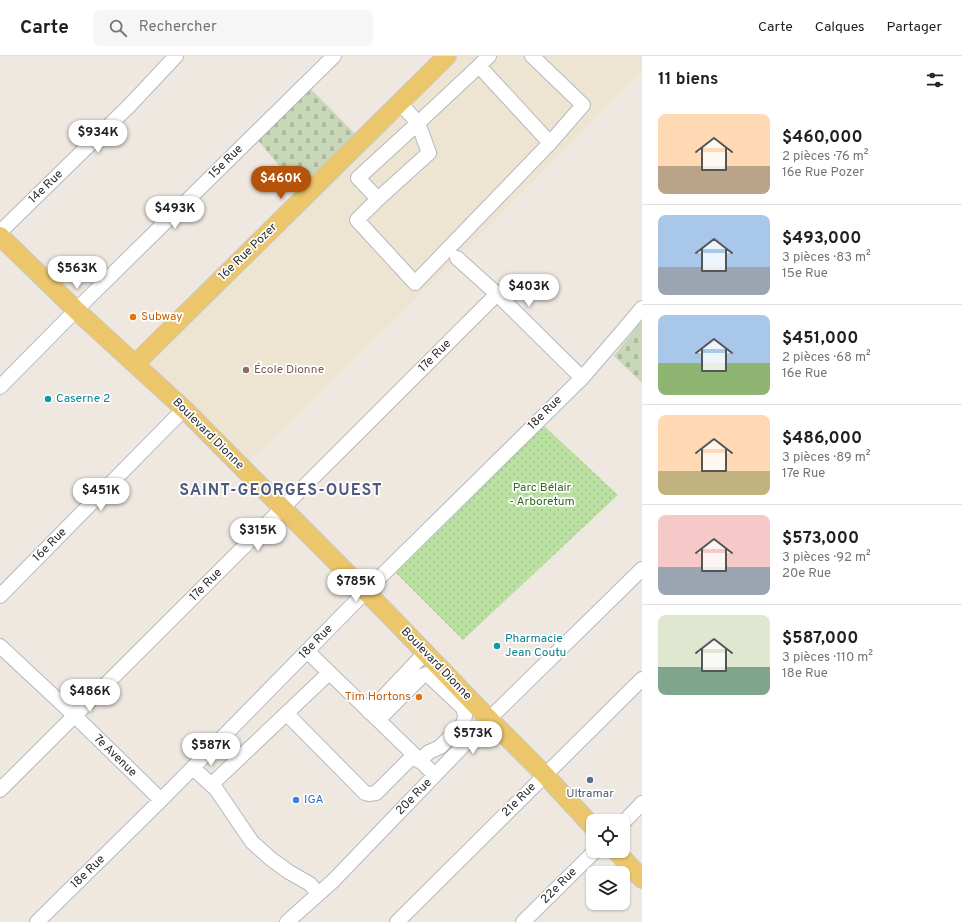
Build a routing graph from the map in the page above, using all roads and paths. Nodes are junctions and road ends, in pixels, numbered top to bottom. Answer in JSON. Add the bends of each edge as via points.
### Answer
{"nodes":[{"id":1,"x":176,"y":56,"type":"edge"},
{"id":2,"x":334,"y":56,"type":"edge"},
{"id":3,"x":447,"y":56,"type":"edge"},
{"id":4,"x":490,"y":56,"type":"edge"},
{"id":5,"x":532,"y":56,"type":"edge"},
{"id":6,"x":479,"y":66,"type":"junction"},
{"id":7,"x":400,"y":103,"type":"junction"},
{"id":8,"x":418,"y":123,"type":"junction"},
{"id":9,"x":550,"y":143,"type":"junction"},
{"id":10,"x":378,"y":200,"type":"junction"},
{"id":11,"x":0,"y":232,"type":"edge"},
{"id":12,"x":0,"y":236,"type":"edge"},
{"id":13,"x":457,"y":258,"type":"dead end"},
{"id":14,"x":497,"y":294,"type":"junction"},
{"id":15,"x":642,"y":308,"type":"edge"},
{"id":16,"x":76,"y":310,"type":"junction"},
{"id":17,"x":135,"y":364,"type":"junction"},
{"id":18,"x":582,"y":378,"type":"junction"},
{"id":19,"x":0,"y":387,"type":"edge"},
{"id":20,"x":184,"y":409,"type":"junction"},
{"id":21,"x":283,"y":508,"type":"junction"},
{"id":22,"x":642,"y":569,"type":"edge"},
{"id":23,"x":366,"y":591,"type":"junction"},
{"id":24,"x":0,"y":596,"type":"edge"},
{"id":25,"x":0,"y":646,"type":"edge"},
{"id":26,"x":307,"y":651,"type":"junction"},
{"id":27,"x":425,"y":653,"type":"junction"},
{"id":28,"x":330,"y":673,"type":"junction"},
{"id":29,"x":642,"y":679,"type":"edge"},
{"id":30,"x":287,"y":714,"type":"junction"},
{"id":31,"x":75,"y":716,"type":"junction"},
{"id":32,"x":374,"y":716,"type":"junction"},
{"id":33,"x":489,"y":719,"type":"junction"},
{"id":34,"x":416,"y":758,"type":"junction"},
{"id":35,"x":193,"y":768,"type":"junction"},
{"id":36,"x":435,"y":775,"type":"junction"},
{"id":37,"x":545,"y":775,"type":"junction"},
{"id":38,"x":211,"y":785,"type":"junction"},
{"id":39,"x":0,"y":790,"type":"edge"},
{"id":40,"x":161,"y":800,"type":"junction"},
{"id":41,"x":642,"y":803,"type":"edge"},
{"id":42,"x":630,"y":816,"type":"edge"},
{"id":43,"x":586,"y":819,"type":"edge"},
{"id":44,"x":588,"y":858,"type":"edge"},
{"id":45,"x":622,"y":858,"type":"edge"},
{"id":46,"x":642,"y":879,"type":"edge"},
{"id":47,"x":318,"y":894,"type":"junction"},
{"id":48,"x":36,"y":922,"type":"edge"},
{"id":49,"x":287,"y":922,"type":"edge"},
{"id":50,"x":397,"y":922,"type":"edge"},
{"id":51,"x":523,"y":922,"type":"edge"}],
"edges":[{"from":1,"to":11,"type":"street","name":"14e Rue","via":[[130,105]]},
{"from":2,"to":16,"type":"street","name":"15e Rue"},
{"from":3,"to":7,"type":"main road","name":"16e Rue Pozer"},
{"from":4,"to":6,"type":"street"},
{"from":5,"to":9,"type":"street","via":[[583,105]]},
{"from":6,"to":8,"type":"street"},
{"from":6,"to":9,"type":"street"},
{"from":7,"to":8,"type":"street"},
{"from":7,"to":17,"type":"main road","name":"16e Rue Pozer"},
{"from":8,"to":10,"type":"street","via":[[428,153]]},
{"from":8,"to":10,"type":"street","via":[[358,178]]},
{"from":9,"to":10,"type":"street","via":[[415,283],[357,220]]},
{"from":12,"to":16,"type":"main road","name":"Boulevard Dionne"},
{"from":13,"to":14,"type":"street"},
{"from":14,"to":18,"type":"street"},
{"from":14,"to":21,"type":"street","name":"17e Rue"},
{"from":15,"to":18,"type":"street","name":"18e Rue"},
{"from":16,"to":17,"type":"main road","name":"Boulevard Dionne"},
{"from":16,"to":19,"type":"street","name":"15e Rue"},
{"from":17,"to":20,"type":"main road","name":"Boulevard Dionne"},
{"from":18,"to":23,"type":"street","name":"18e Rue"},
{"from":20,"to":21,"type":"main road","name":"Boulevard Dionne"},
{"from":20,"to":24,"type":"street","name":"16e Rue"},
{"from":21,"to":23,"type":"main road","name":"Boulevard Dionne"},
{"from":21,"to":31,"type":"street","name":"17e Rue"},
{"from":22,"to":33,"type":"street","name":"20e Rue"},
{"from":23,"to":26,"type":"street","name":"18e Rue"},
{"from":23,"to":27,"type":"main road","name":"Boulevard Dionne"},
{"from":25,"to":31,"type":"street","name":"7e Avenue"},
{"from":26,"to":28,"type":"street"},
{"from":26,"to":35,"type":"street","name":"18e Rue"},
{"from":27,"to":32,"type":"street"},
{"from":27,"to":33,"type":"main road","name":"Boulevard Dionne"},
{"from":28,"to":30,"type":"street"},
{"from":28,"to":32,"type":"street"},
{"from":29,"to":37,"type":"street","name":"21e Rue"},
{"from":30,"to":34,"type":"street","via":[[365,793],[376,793]]},
{"from":30,"to":38,"type":"street"},
{"from":31,"to":39,"type":"street","name":"17e Rue"},
{"from":31,"to":40,"type":"street","name":"7e Avenue"},
{"from":32,"to":34,"type":"street"},
{"from":32,"to":34,"type":"street","via":[[427,674],[463,708],[464,722],[440,747]]},
{"from":33,"to":36,"type":"street","name":"20e Rue"},
{"from":33,"to":37,"type":"main road","name":"Boulevard Dionne"},
{"from":34,"to":36,"type":"street"},
{"from":35,"to":38,"type":"street"},
{"from":35,"to":40,"type":"street","name":"18e Rue"},
{"from":36,"to":47,"type":"street","name":"20e Rue"},
{"from":37,"to":43,"type":"main road","name":"Boulevard Dionne"},
{"from":37,"to":50,"type":"street","name":"21e Rue"},
{"from":38,"to":47,"type":"street","via":[[252,842],[271,859],[310,884]]},
{"from":40,"to":48,"type":"street","name":"18e Rue"},
{"from":41,"to":42,"type":"street"},
{"from":44,"to":51,"type":"street","name":"22e Rue"},
{"from":45,"to":46,"type":"main road"},
{"from":47,"to":49,"type":"street","name":"20e Rue"}]}
